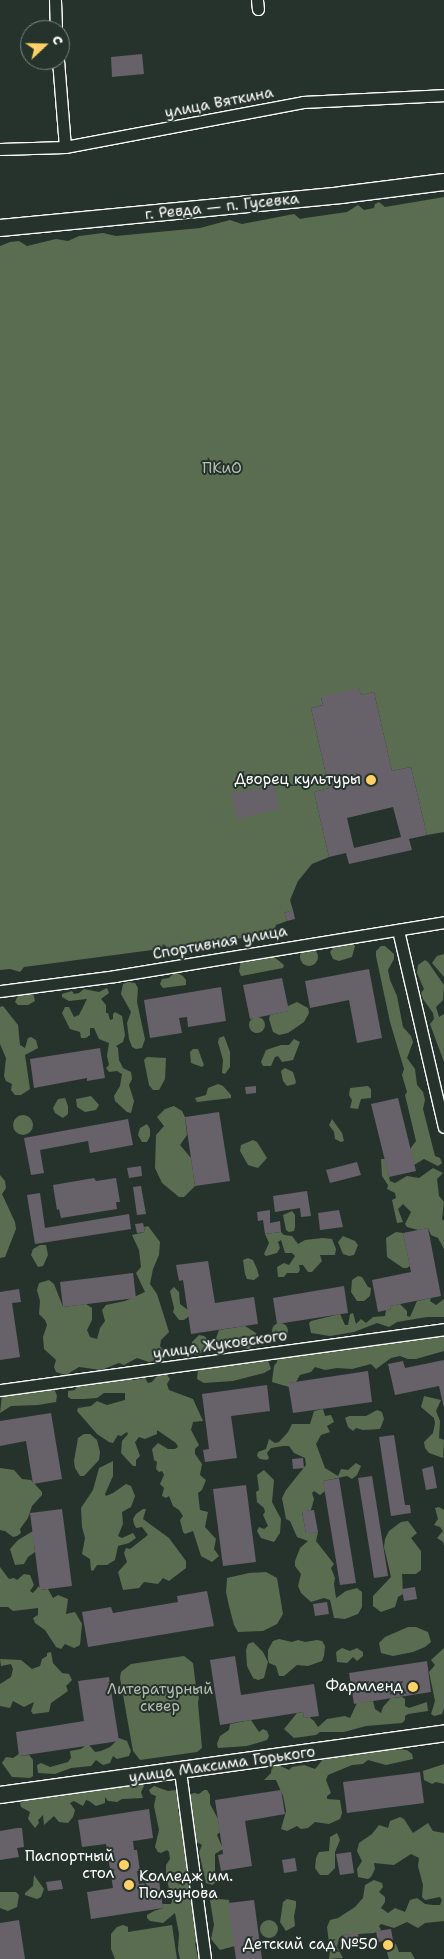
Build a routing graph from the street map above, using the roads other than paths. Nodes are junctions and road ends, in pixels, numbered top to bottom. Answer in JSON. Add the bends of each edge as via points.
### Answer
{"nodes":[{"id":1,"x":55,"y":0,"type":"edge"},
{"id":2,"x":56,"y":20,"type":"edge"},
{"id":3,"x":59,"y":70,"type":"edge"},
{"id":4,"x":444,"y":95,"type":"edge"},
{"id":5,"x":65,"y":147,"type":"junction"},
{"id":6,"x":0,"y":150,"type":"edge"},
{"id":7,"x":444,"y":182,"type":"edge"},
{"id":8,"x":0,"y":228,"type":"edge"},
{"id":9,"x":444,"y":922,"type":"edge"},
{"id":10,"x":398,"y":930,"type":"junction"},
{"id":11,"x":0,"y":990,"type":"edge"},
{"id":12,"x":444,"y":1127,"type":"edge"},
{"id":13,"x":444,"y":1329,"type":"edge"},
{"id":14,"x":0,"y":1390,"type":"edge"},
{"id":15,"x":444,"y":1733,"type":"edge"},
{"id":16,"x":180,"y":1771,"type":"junction"},
{"id":17,"x":0,"y":1795,"type":"edge"},
{"id":18,"x":205,"y":1959,"type":"edge"}],
"edges":[{"from":1,"to":2,"type":"street"},
{"from":3,"to":5,"type":"street"},
{"from":4,"to":5,"type":"street","name":"улица Вяткина","via":[[303,102]]},
{"from":5,"to":6,"type":"street","name":"улица Вяткина"},
{"from":7,"to":8,"type":"main road","name":"г. Ревда — п. Гусевка","via":[[307,199]]},
{"from":9,"to":10,"type":"street","name":"Спортивная улица"},
{"from":10,"to":11,"type":"street","name":"Спортивная улица","via":[[115,976]]},
{"from":10,"to":12,"type":"street"},
{"from":13,"to":14,"type":"street","name":"улица Жуковского"},
{"from":15,"to":16,"type":"main road","name":"улица Максима Горького"},
{"from":16,"to":17,"type":"main road","name":"улица Максима Горького"},
{"from":16,"to":18,"type":"street"}]}
